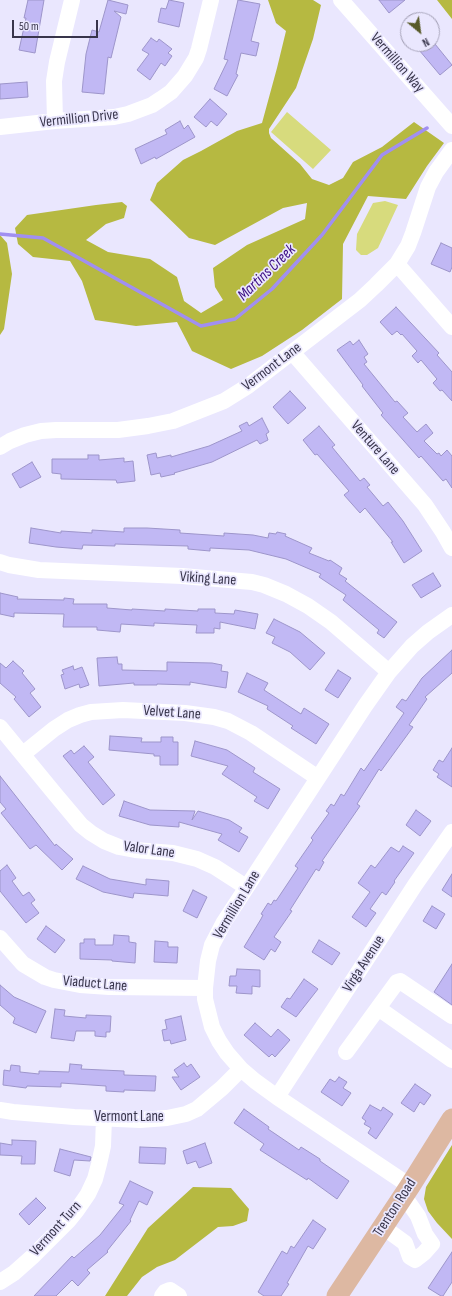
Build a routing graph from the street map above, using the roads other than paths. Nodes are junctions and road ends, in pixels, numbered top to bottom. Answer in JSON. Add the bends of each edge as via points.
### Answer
{"nodes":[{"id":1,"x":72,"y":0,"type":"edge"},
{"id":2,"x":211,"y":0,"type":"edge"},
{"id":3,"x":341,"y":0,"type":"edge"},
{"id":4,"x":55,"y":121,"type":"junction"},
{"id":5,"x":452,"y":126,"type":"edge"},
{"id":6,"x":0,"y":127,"type":"edge"},
{"id":7,"x":452,"y":150,"type":"edge"},
{"id":8,"x":396,"y":264,"type":"junction"},
{"id":9,"x":452,"y":327,"type":"edge"},
{"id":10,"x":292,"y":352,"type":"junction"},
{"id":11,"x":0,"y":447,"type":"edge"},
{"id":12,"x":452,"y":548,"type":"edge"},
{"id":13,"x":0,"y":562,"type":"edge"},
{"id":14,"x":452,"y":614,"type":"edge"},
{"id":15,"x":389,"y":672,"type":"junction"},
{"id":16,"x":0,"y":727,"type":"edge"},
{"id":17,"x":23,"y":754,"type":"junction"},
{"id":18,"x":318,"y":778,"type":"junction"},
{"id":19,"x":452,"y":832,"type":"edge"},
{"id":20,"x":246,"y":887,"type":"junction"},
{"id":21,"x":0,"y":938,"type":"edge"},
{"id":22,"x":205,"y":988,"type":"junction"},
{"id":23,"x":378,"y":1008,"type":"junction"},
{"id":24,"x":452,"y":1016,"type":"edge"},
{"id":25,"x":346,"y":1052,"type":"dead end"},
{"id":26,"x":452,"y":1060,"type":"edge"},
{"id":27,"x":241,"y":1069,"type":"junction"},
{"id":28,"x":277,"y":1097,"type":"junction"},
{"id":29,"x":0,"y":1110,"type":"edge"},
{"id":30,"x":104,"y":1118,"type":"junction"},
{"id":31,"x":452,"y":1119,"type":"edge"},
{"id":32,"x":407,"y":1191,"type":"junction"},
{"id":33,"x":383,"y":1227,"type":"junction"},
{"id":34,"x":0,"y":1282,"type":"edge"},
{"id":35,"x":162,"y":1296,"type":"edge"},
{"id":36,"x":179,"y":1296,"type":"edge"},
{"id":37,"x":337,"y":1296,"type":"edge"}],
"edges":[{"from":1,"to":4,"type":"street","via":[[54,81]]},
{"from":2,"to":4,"type":"street","name":"Vermillion Drive","via":[[196,58],[171,92],[152,105],[128,114]]},
{"from":3,"to":5,"type":"street","name":"Vermillion Way"},
{"from":4,"to":6,"type":"street","name":"Vermillion Drive"},
{"from":7,"to":8,"type":"street","name":"Vermont Lane","via":[[428,188],[408,246]]},
{"from":8,"to":9,"type":"street"},
{"from":8,"to":10,"type":"street","name":"Vermont Lane","via":[[360,300]]},
{"from":10,"to":11,"type":"street","name":"Vermont Lane","via":[[224,401],[173,421],[118,430],[41,431]]},
{"from":10,"to":12,"type":"street","name":"Venture Lane","via":[[425,505]]},
{"from":13,"to":15,"type":"street","name":"Viking Lane","via":[[39,570],[189,577],[264,585],[308,606],[331,622]]},
{"from":14,"to":15,"type":"street","name":"Vermillion Lane","via":[[412,646]]},
{"from":15,"to":18,"type":"street","name":"Vermillion Lane"},
{"from":16,"to":17,"type":"street","name":"Valor Lane"},
{"from":17,"to":18,"type":"street","name":"Velvet Lane","via":[[68,720],[91,712],[123,710],[185,713],[228,721],[251,733]]},
{"from":17,"to":20,"type":"street","name":"Valor Lane","via":[[82,825],[104,841],[119,847],[173,853],[197,859]]},
{"from":18,"to":20,"type":"street","name":"Vermillion Lane"},
{"from":19,"to":28,"type":"street","name":"Virga Avenue"},
{"from":20,"to":22,"type":"street","name":"Vermillion Lane","via":[[212,945]]},
{"from":21,"to":22,"type":"street","name":"Viaduct Lane","via":[[26,966],[54,980],[109,987]]},
{"from":22,"to":27,"type":"street","name":"Vermillion Lane","via":[[212,1027],[227,1053]]},
{"from":23,"to":24,"type":"street","via":[[400,981]]},
{"from":23,"to":25,"type":"street"},
{"from":23,"to":26,"type":"street"},
{"from":27,"to":28,"type":"street","name":"Vermillion Lane"},
{"from":27,"to":30,"type":"street","name":"Vermont Lane","via":[[197,1109],[186,1114],[140,1120]]},
{"from":28,"to":32,"type":"street","name":"Vermillion Lane"},
{"from":29,"to":30,"type":"street","name":"Vermont Lane"},
{"from":30,"to":34,"type":"street","name":"Vermont Turn","via":[[103,1146],[95,1179],[88,1194],[68,1220],[37,1252]]},
{"from":31,"to":32,"type":"main road","name":"Trenton Road"},
{"from":32,"to":33,"type":"main road","name":"Trenton Road"},
{"from":32,"to":33,"type":"street","via":[[425,1234],[432,1244],[415,1260],[410,1257],[405,1244]]},
{"from":33,"to":37,"type":"main road","name":"Trenton Road"},
{"from":35,"to":36,"type":"street","via":[[170,1290]]}]}
